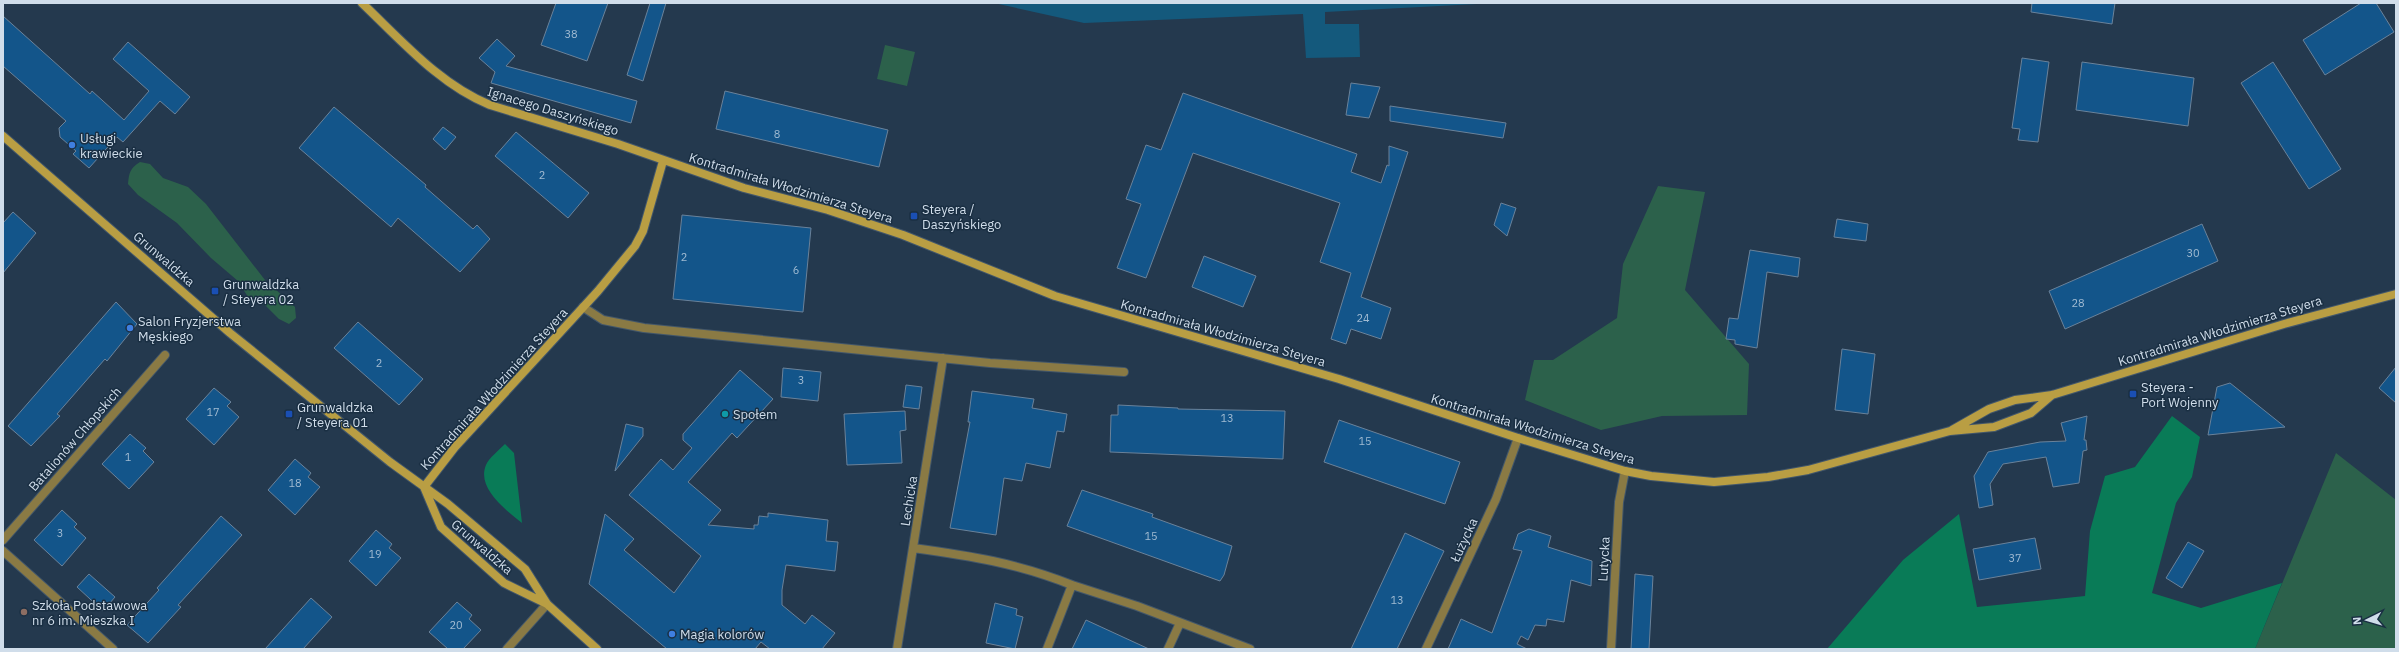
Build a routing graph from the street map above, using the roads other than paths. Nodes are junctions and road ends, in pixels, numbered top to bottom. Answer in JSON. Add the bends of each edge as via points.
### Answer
{"nodes":[{"id":1,"x":362,"y":3,"type":"edge"},
{"id":2,"x":3,"y":136,"type":"edge"},
{"id":3,"x":663,"y":161,"type":"junction"},
{"id":4,"x":2396,"y":294,"type":"edge"},
{"id":5,"x":583,"y":307,"type":"junction"},
{"id":6,"x":166,"y":355,"type":"dead end"},
{"id":7,"x":943,"y":358,"type":"junction"},
{"id":8,"x":1124,"y":372,"type":"dead end"},
{"id":9,"x":2052,"y":395,"type":"junction"},
{"id":10,"x":1950,"y":431,"type":"junction"},
{"id":11,"x":1518,"y":438,"type":"junction"},
{"id":12,"x":1625,"y":471,"type":"junction"},
{"id":13,"x":424,"y":487,"type":"junction"},
{"id":14,"x":3,"y":540,"type":"edge"},
{"id":15,"x":913,"y":548,"type":"junction"},
{"id":16,"x":3,"y":551,"type":"edge"},
{"id":17,"x":1072,"y":585,"type":"junction"},
{"id":18,"x":547,"y":604,"type":"junction"},
{"id":19,"x":1180,"y":623,"type":"junction"},
{"id":20,"x":113,"y":649,"type":"edge"},
{"id":21,"x":507,"y":649,"type":"edge"},
{"id":22,"x":597,"y":649,"type":"edge"},
{"id":23,"x":897,"y":649,"type":"edge"},
{"id":24,"x":1046,"y":649,"type":"edge"},
{"id":25,"x":1168,"y":649,"type":"edge"},
{"id":26,"x":1250,"y":649,"type":"edge"},
{"id":27,"x":1426,"y":649,"type":"edge"},
{"id":28,"x":1611,"y":649,"type":"edge"}],
"edges":[{"from":1,"to":3,"type":"street","name":"Ignacego Daszyńskiego","via":[[446,81],[478,100],[508,112],[612,142]]},
{"from":2,"to":13,"type":"street","name":"Grunwaldzka","via":[[224,328]]},
{"from":3,"to":5,"type":"street","name":"Kontradmirała Włodzimierza Steyera","via":[[643,231],[635,246]]},
{"from":3,"to":11,"type":"street","name":"Kontradmirała Włodzimierza Steyera","via":[[903,235],[1055,296],[1339,379]]},
{"from":4,"to":9,"type":"street","name":"Kontradmirała Włodzimierza Steyera","via":[[2299,320]]},
{"from":5,"to":7,"type":"street","name":"Kontradmirała Włodzimierza Steyera","via":[[603,320],[644,328]]},
{"from":5,"to":13,"type":"street","name":"Kontradmirała Włodzimierza Steyera","via":[[455,447]]},
{"from":6,"to":14,"type":"street","name":"Batalionów Chłopskich"},
{"from":7,"to":8,"type":"street","name":"Kontradmirała Włodzimierza Steyera"},
{"from":7,"to":15,"type":"street","name":"Lechicka"},
{"from":9,"to":10,"type":"street","name":"Kontradmirała Włodzimierza Steyera","via":[[2015,400],[1989,409]]},
{"from":9,"to":10,"type":"street","name":"Kontradmirała Włodzimierza Steyera","via":[[2031,413],[2001,424]]},
{"from":10,"to":12,"type":"street","name":"Kontradmirała Włodzimierza Steyera","via":[[1808,470],[1760,478],[1699,481],[1659,478]]},
{"from":11,"to":12,"type":"street","name":"Kontradmirała Włodzimierza Steyera"},
{"from":11,"to":27,"type":"street","name":"Łużycka","via":[[1496,499]]},
{"from":12,"to":28,"type":"street","name":"Lutycka","via":[[1619,502]]},
{"from":13,"to":18,"type":"street","name":"Grunwaldzka","via":[[448,504],[524,569]]},
{"from":13,"to":18,"type":"street","name":"Grunwaldzka","via":[[441,527],[504,583]]},
{"from":15,"to":17,"type":"street","via":[[998,561],[1040,572]]},
{"from":15,"to":23,"type":"street","name":"Lechicka"},
{"from":16,"to":20,"type":"street"},
{"from":17,"to":19,"type":"street"},
{"from":17,"to":24,"type":"street"},
{"from":18,"to":21,"type":"street"},
{"from":18,"to":22,"type":"street","name":"Grunwaldzka"},
{"from":19,"to":25,"type":"street"},
{"from":19,"to":26,"type":"street"}]}
